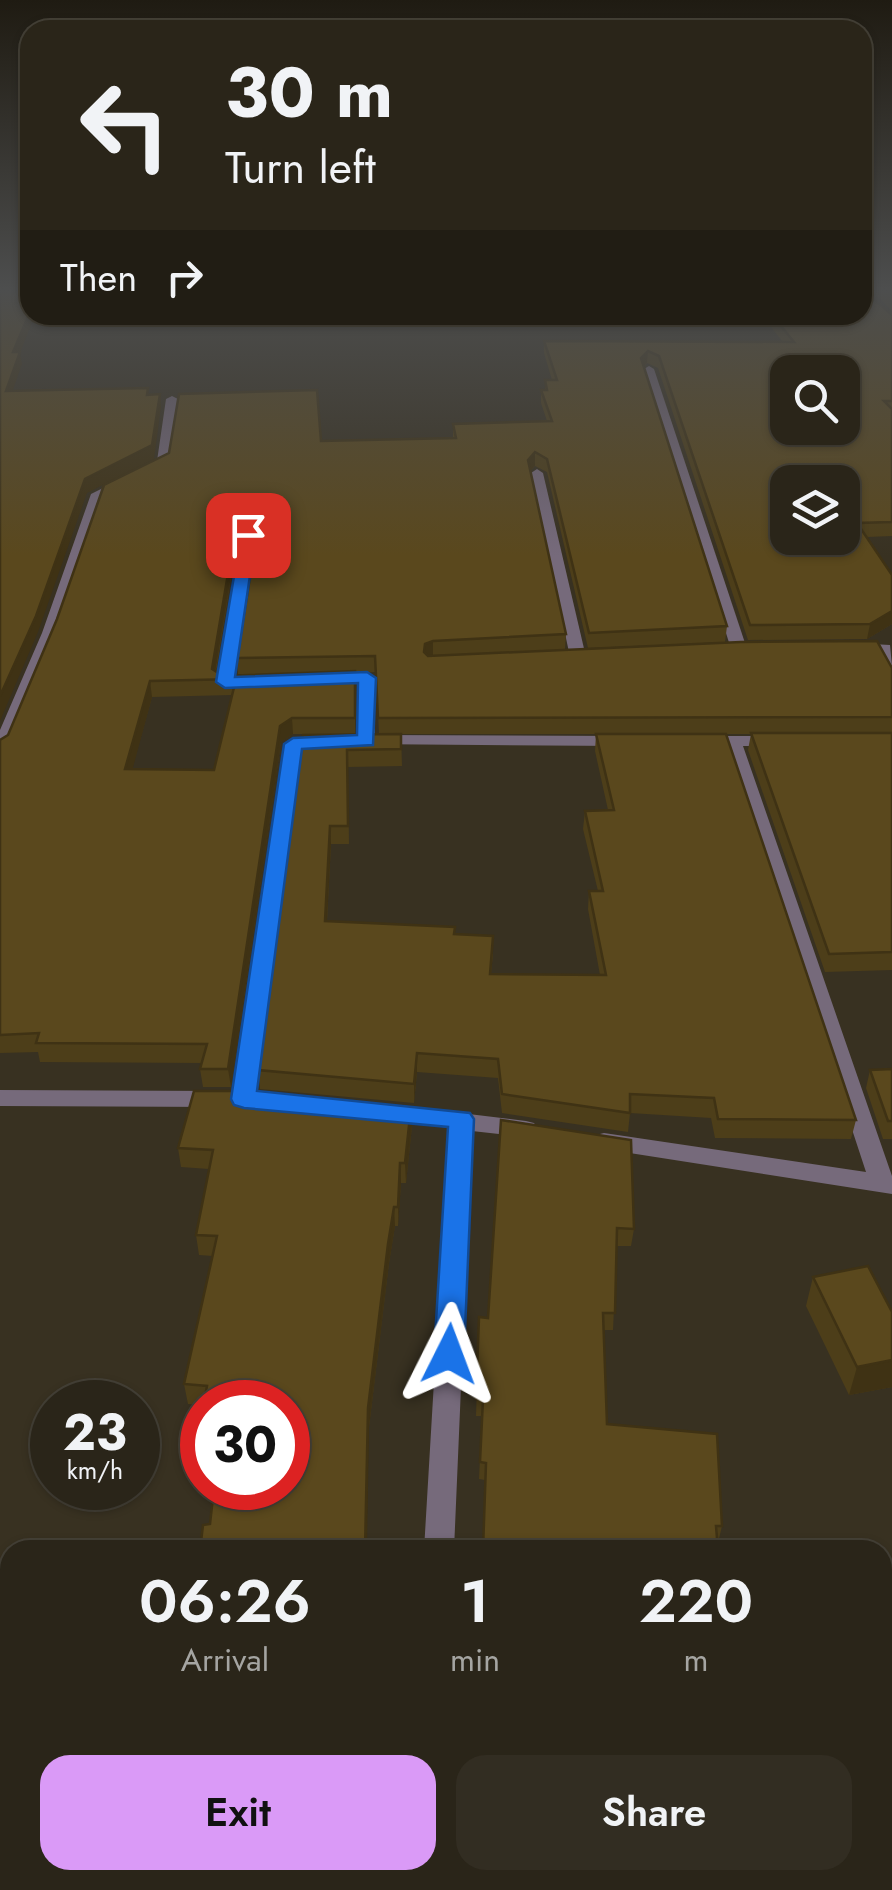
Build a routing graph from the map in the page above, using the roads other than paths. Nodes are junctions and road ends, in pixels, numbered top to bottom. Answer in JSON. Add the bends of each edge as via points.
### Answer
{"nodes":[{"id":1,"x":652,"y":379,"type":"edge"},
{"id":2,"x":172,"y":399,"type":"dead end"},
{"id":3,"x":537,"y":473,"type":"edge"},
{"id":4,"x":248,"y":535,"type":"edge"},
{"id":5,"x":739,"y":649,"type":"junction"},
{"id":6,"x":757,"y":649,"type":"edge"},
{"id":7,"x":830,"y":649,"type":"edge"},
{"id":8,"x":721,"y":650,"type":"edge"},
{"id":9,"x":596,"y":656,"type":"edge"},
{"id":10,"x":578,"y":657,"type":"junction"},
{"id":11,"x":560,"y":658,"type":"edge"},
{"id":12,"x":892,"y":661,"type":"edge"},
{"id":13,"x":314,"y":680,"type":"edge"},
{"id":14,"x":260,"y":682,"type":"edge"},
{"id":15,"x":367,"y":740,"type":"junction"},
{"id":16,"x":636,"y":741,"type":"edge"},
{"id":17,"x":675,"y":741,"type":"edge"},
{"id":18,"x":732,"y":741,"type":"junction"},
{"id":19,"x":792,"y":741,"type":"edge"},
{"id":20,"x":0,"y":750,"type":"edge"},
{"id":21,"x":0,"y":1098,"type":"edge"},
{"id":22,"x":362,"y":1110,"type":"edge"},
{"id":23,"x":461,"y":1119,"type":"junction"},
{"id":24,"x":887,"y":1185,"type":"edge"},
{"id":25,"x":439,"y":1540,"type":"edge"}],
"edges":[{"from":1,"to":5,"type":"street"},
{"from":2,"to":20,"type":"street","via":[[163,463],[97,494],[50,633]]},
{"from":3,"to":10,"type":"street"},
{"from":4,"to":14,"type":"street","via":[[225,682]]},
{"from":5,"to":6,"type":"street"},
{"from":5,"to":8,"type":"street"},
{"from":7,"to":12,"type":"street","via":[[884,648]]},
{"from":9,"to":10,"type":"street"},
{"from":10,"to":11,"type":"street"},
{"from":13,"to":15,"type":"street","via":[[367,678]]},
{"from":15,"to":16,"type":"street"},
{"from":15,"to":21,"type":"street","via":[[293,744],[254,1100]]},
{"from":17,"to":18,"type":"street"},
{"from":18,"to":19,"type":"street"},
{"from":18,"to":24,"type":"street"},
{"from":22,"to":23,"type":"street"},
{"from":23,"to":24,"type":"street"},
{"from":23,"to":25,"type":"street"}]}
